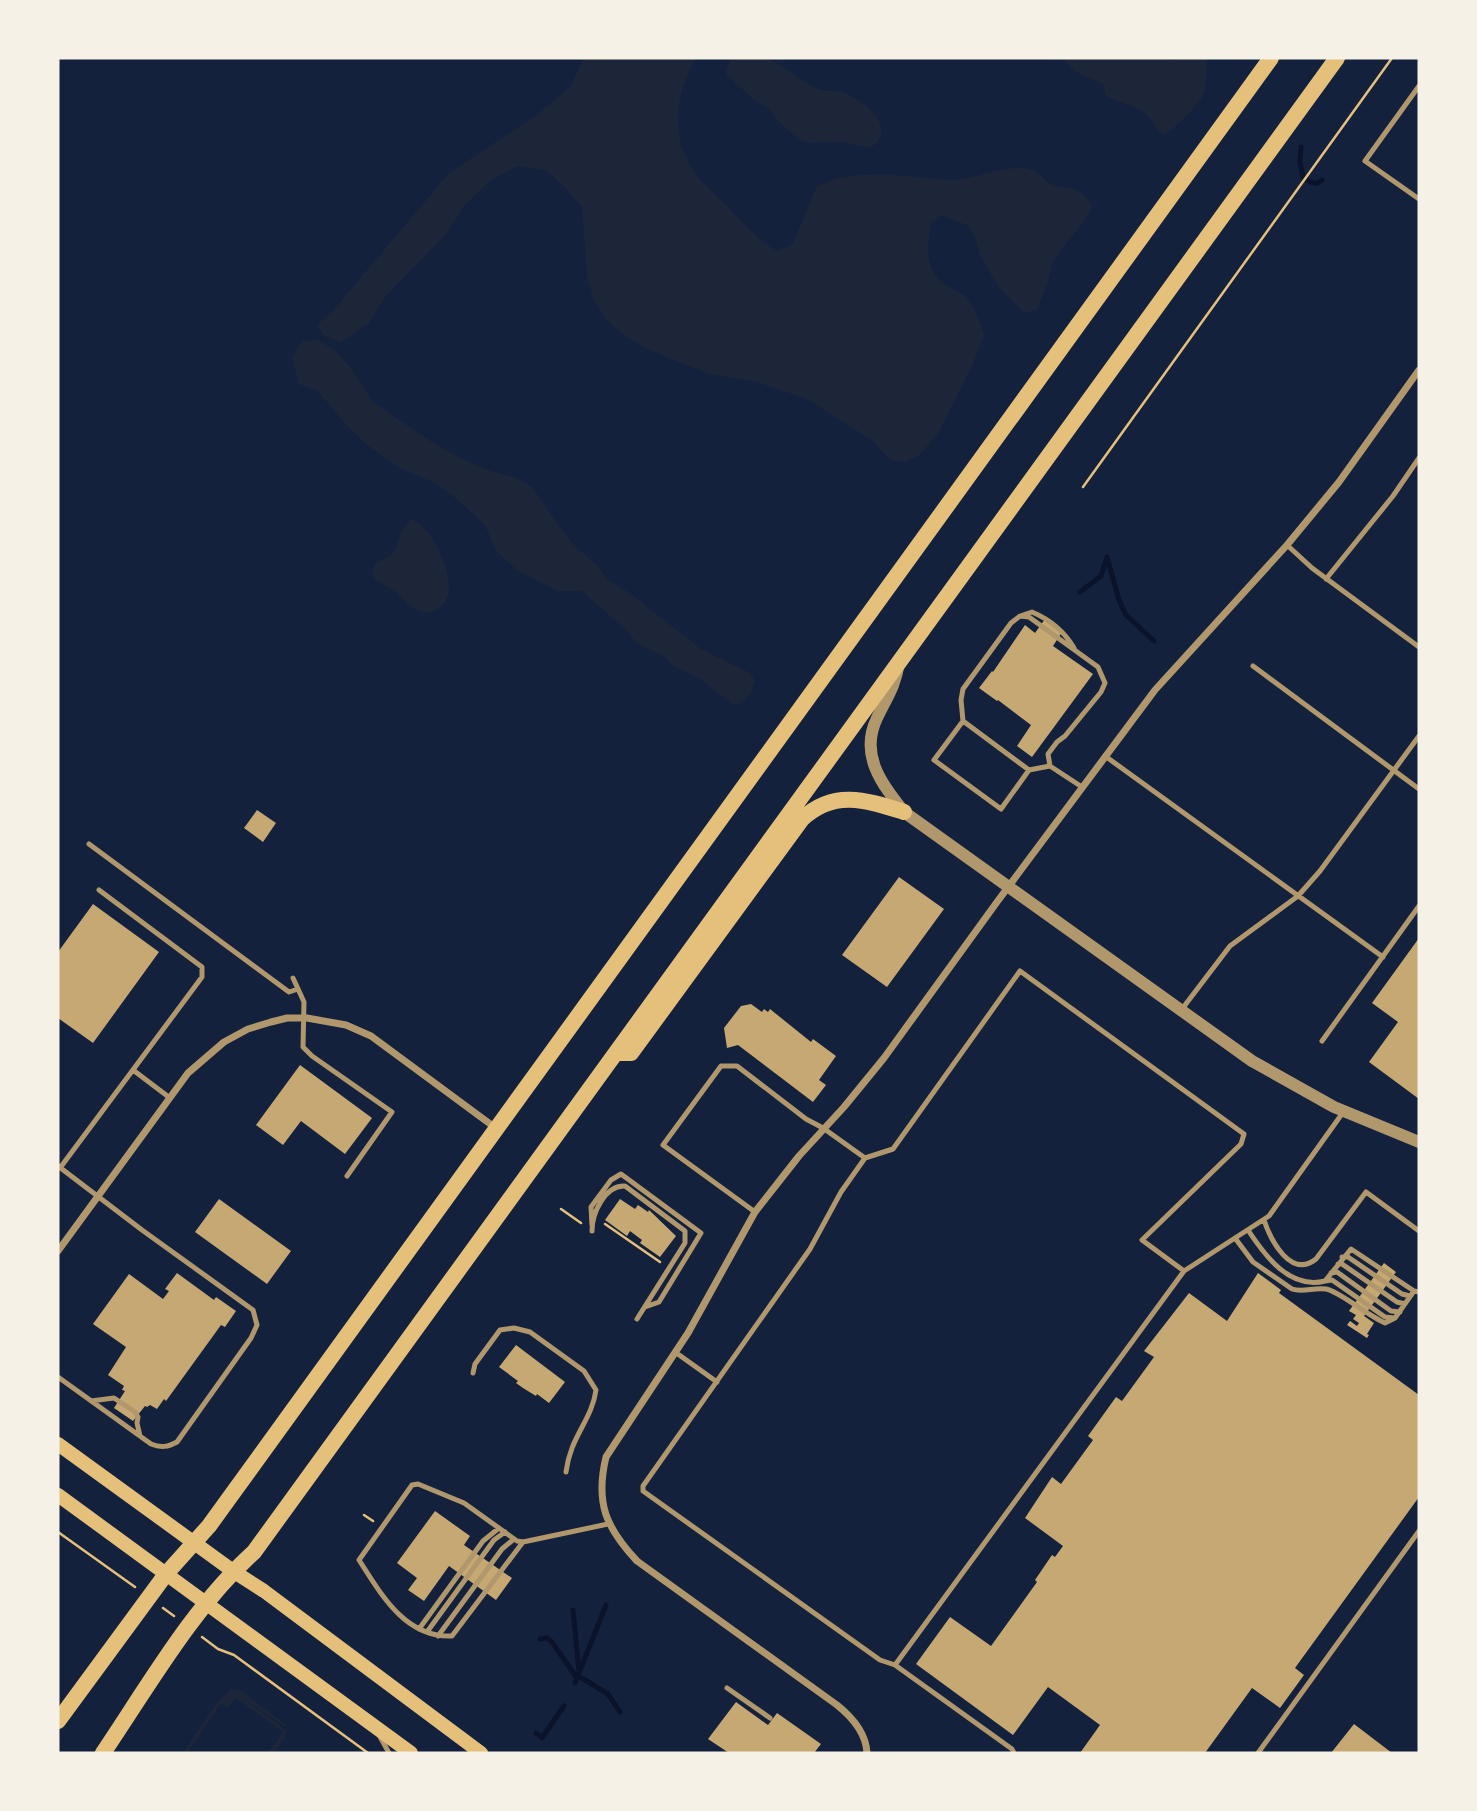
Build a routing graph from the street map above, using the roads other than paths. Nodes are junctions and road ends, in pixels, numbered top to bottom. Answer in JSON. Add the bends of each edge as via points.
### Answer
{"nodes":[{"id":1,"x":1271,"y":58,"type":"edge"},
{"id":2,"x":1337,"y":58,"type":"edge"},
{"id":3,"x":1419,"y":86,"type":"edge"},
{"id":4,"x":1419,"y":199,"type":"edge"},
{"id":5,"x":1419,"y":370,"type":"edge"},
{"id":6,"x":1419,"y":458,"type":"edge"},
{"id":7,"x":1287,"y":545,"type":"junction"},
{"id":8,"x":1326,"y":579,"type":"junction"},
{"id":9,"x":1419,"y":647,"type":"edge"},
{"id":10,"x":899,"y":661,"type":"junction"},
{"id":11,"x":1253,"y":666,"type":"dead end"},
{"id":12,"x":963,"y":721,"type":"junction"},
{"id":13,"x":1419,"y":736,"type":"edge"},
{"id":14,"x":1105,"y":756,"type":"junction"},
{"id":15,"x":1050,"y":766,"type":"junction"},
{"id":16,"x":1029,"y":770,"type":"junction"},
{"id":17,"x":1394,"y":771,"type":"junction"},
{"id":18,"x":1082,"y":787,"type":"junction"},
{"id":19,"x":1419,"y":789,"type":"edge"},
{"id":20,"x":904,"y":812,"type":"junction"},
{"id":21,"x":89,"y":844,"type":"dead end"},
{"id":22,"x":1008,"y":887,"type":"junction"},
{"id":23,"x":99,"y":890,"type":"dead end"},
{"id":24,"x":1298,"y":896,"type":"junction"},
{"id":25,"x":1419,"y":906,"type":"edge"},
{"id":26,"x":1383,"y":957,"type":"junction"},
{"id":27,"x":293,"y":978,"type":"dead end"},
{"id":28,"x":298,"y":989,"type":"junction"},
{"id":29,"x":1181,"y":1010,"type":"junction"},
{"id":30,"x":303,"y":1018,"type":"junction"},
{"id":31,"x":1322,"y":1041,"type":"dead end"},
{"id":32,"x":616,"y":1053,"type":"junction"},
{"id":33,"x":133,"y":1070,"type":"junction"},
{"id":34,"x":170,"y":1098,"type":"junction"},
{"id":35,"x":1344,"y":1111,"type":"junction"},
{"id":36,"x":823,"y":1128,"type":"junction"},
{"id":37,"x":497,"y":1129,"type":"junction"},
{"id":38,"x":1419,"y":1142,"type":"edge"},
{"id":39,"x":865,"y":1158,"type":"junction"},
{"id":40,"x":59,"y":1167,"type":"edge"},
{"id":41,"x":347,"y":1176,"type":"dead end"},
{"id":42,"x":97,"y":1197,"type":"junction"},
{"id":43,"x":755,"y":1212,"type":"junction"},
{"id":44,"x":1264,"y":1220,"type":"junction"},
{"id":45,"x":1248,"y":1230,"type":"junction"},
{"id":46,"x":1419,"y":1231,"type":"edge"},
{"id":47,"x":1235,"y":1238,"type":"junction"},
{"id":48,"x":58,"y":1251,"type":"edge"},
{"id":49,"x":1338,"y":1264,"type":"junction"},
{"id":50,"x":1184,"y":1271,"type":"junction"},
{"id":51,"x":1331,"y":1273,"type":"junction"},
{"id":52,"x":1325,"y":1281,"type":"junction"},
{"id":53,"x":1414,"y":1293,"type":"edge"},
{"id":54,"x":1405,"y":1304,"type":"junction"},
{"id":55,"x":645,"y":1307,"type":"junction"},
{"id":56,"x":1400,"y":1312,"type":"junction"},
{"id":57,"x":1395,"y":1318,"type":"junction"},
{"id":58,"x":637,"y":1319,"type":"dead end"},
{"id":59,"x":675,"y":1352,"type":"junction"},
{"id":60,"x":473,"y":1373,"type":"dead end"},
{"id":61,"x":58,"y":1377,"type":"edge"},
{"id":62,"x":717,"y":1382,"type":"junction"},
{"id":63,"x":91,"y":1401,"type":"junction"},
{"id":64,"x":140,"y":1436,"type":"junction"},
{"id":65,"x":58,"y":1444,"type":"edge"},
{"id":66,"x":566,"y":1472,"type":"dead end"},
{"id":67,"x":58,"y":1495,"type":"edge"},
{"id":68,"x":608,"y":1524,"type":"junction"},
{"id":69,"x":502,"y":1530,"type":"junction"},
{"id":70,"x":1419,"y":1531,"type":"edge"},
{"id":71,"x":514,"y":1539,"type":"junction"},
{"id":72,"x":193,"y":1542,"type":"junction"},
{"id":73,"x":523,"y":1542,"type":"junction"},
{"id":74,"x":233,"y":1571,"type":"junction"},
{"id":75,"x":166,"y":1574,"type":"junction"},
{"id":76,"x":206,"y":1603,"type":"junction"},
{"id":77,"x":419,"y":1629,"type":"junction"},
{"id":78,"x":427,"y":1632,"type":"junction"},
{"id":79,"x":438,"y":1636,"type":"junction"},
{"id":80,"x":895,"y":1665,"type":"junction"},
{"id":81,"x":727,"y":1688,"type":"dead end"},
{"id":82,"x":770,"y":1718,"type":"dead end"},
{"id":83,"x":58,"y":1720,"type":"edge"},
{"id":84,"x":375,"y":1727,"type":"junction"},
{"id":85,"x":103,"y":1753,"type":"edge"},
{"id":86,"x":389,"y":1753,"type":"edge"},
{"id":87,"x":411,"y":1753,"type":"edge"},
{"id":88,"x":481,"y":1753,"type":"edge"},
{"id":89,"x":867,"y":1753,"type":"edge"},
{"id":90,"x":1014,"y":1753,"type":"edge"},
{"id":91,"x":1258,"y":1753,"type":"edge"}],
"edges":[{"from":1,"to":37,"type":"main road"},
{"from":2,"to":10,"type":"main road"},
{"from":3,"to":4,"type":"lane","via":[[1365,161]]},
{"from":5,"to":7,"type":"street","via":[[1339,482]]},
{"from":6,"to":8,"type":"lane"},
{"from":7,"to":8,"type":"lane"},
{"from":7,"to":14,"type":"street","via":[[1155,690]]},
{"from":8,"to":9,"type":"lane"},
{"from":10,"to":20,"type":"street","via":[[896,683],[875,722],[869,746],[872,766]]},
{"from":10,"to":32,"type":"main road"},
{"from":11,"to":17,"type":"lane"},
{"from":12,"to":15,"type":"lane","via":[[963,689],[1011,622],[1028,617],[1098,667],[1105,683],[1048,754]]},
{"from":12,"to":16,"type":"lane"},
{"from":12,"to":16,"type":"lane","via":[[934,760],[1001,809]]},
{"from":13,"to":17,"type":"lane"},
{"from":14,"to":18,"type":"street"},
{"from":14,"to":24,"type":"lane"},
{"from":15,"to":16,"type":"lane"},
{"from":15,"to":18,"type":"lane"},
{"from":17,"to":19,"type":"lane"},
{"from":17,"to":24,"type":"lane"},
{"from":18,"to":22,"type":"street"},
{"from":20,"to":22,"type":"street"},
{"from":20,"to":32,"type":"main road","via":[[846,799],[812,809],[631,1053]]},
{"from":21,"to":28,"type":"lane","via":[[289,992]]},
{"from":22,"to":29,"type":"street"},
{"from":22,"to":36,"type":"street","via":[[884,1058]]},
{"from":23,"to":33,"type":"lane","via":[[202,967],[202,977]]},
{"from":24,"to":26,"type":"lane"},
{"from":24,"to":29,"type":"lane","via":[[1230,946]]},
{"from":25,"to":26,"type":"lane"},
{"from":26,"to":31,"type":"lane"},
{"from":27,"to":28,"type":"lane"},
{"from":28,"to":30,"type":"lane","via":[[304,1002]]},
{"from":29,"to":35,"type":"street","via":[[1252,1061]]},
{"from":30,"to":34,"type":"street","via":[[259,1025],[224,1042],[188,1073]]},
{"from":30,"to":37,"type":"street","via":[[346,1026],[371,1037]]},
{"from":30,"to":41,"type":"lane","via":[[303,1047],[392,1112]]},
{"from":32,"to":74,"type":"main road","via":[[254,1552]]},
{"from":33,"to":34,"type":"lane"},
{"from":33,"to":40,"type":"lane"},
{"from":34,"to":42,"type":"street"},
{"from":35,"to":38,"type":"street"},
{"from":35,"to":44,"type":"lane"},
{"from":36,"to":39,"type":"lane"},
{"from":36,"to":43,"type":"street"},
{"from":36,"to":43,"type":"lane","via":[[737,1066],[721,1066],[663,1145]]},
{"from":37,"to":72,"type":"main road"},
{"from":39,"to":50,"type":"lane","via":[[893,1149],[1020,971],[1244,1134],[1241,1144],[1142,1240]]},
{"from":39,"to":62,"type":"lane","via":[[810,1249]]},
{"from":40,"to":42,"type":"lane"},
{"from":42,"to":48,"type":"street"},
{"from":42,"to":64,"type":"lane","via":[[257,1316],[255,1332],[177,1442],[160,1447]]},
{"from":43,"to":59,"type":"street"},
{"from":44,"to":45,"type":"lane"},
{"from":44,"to":46,"type":"lane","via":[[1271,1240],[1299,1266],[1316,1259],[1366,1192]]},
{"from":45,"to":47,"type":"lane"},
{"from":45,"to":52,"type":"lane","via":[[1266,1256],[1297,1280]]},
{"from":47,"to":50,"type":"lane"},
{"from":47,"to":57,"type":"lane","via":[[1253,1262],[1292,1290],[1326,1289],[1370,1317],[1385,1323]]},
{"from":49,"to":51,"type":"lane"},
{"from":49,"to":53,"type":"lane","via":[[1348,1257],[1402,1294]]},
{"from":49,"to":54,"type":"lane"},
{"from":50,"to":80,"type":"lane"},
{"from":51,"to":52,"type":"lane"},
{"from":51,"to":56,"type":"lane","via":[[1337,1272],[1391,1311]]},
{"from":52,"to":57,"type":"lane","via":[[1332,1280],[1385,1317]]},
{"from":53,"to":54,"type":"lane"},
{"from":54,"to":56,"type":"lane"},
{"from":55,"to":55,"type":"lane","via":[[685,1243],[685,1231],[620,1185],[610,1190],[594,1214],[592,1228],[591,1207],[621,1174],[701,1233],[660,1302]]},
{"from":55,"to":58,"type":"lane"},
{"from":56,"to":57,"type":"lane"},
{"from":59,"to":62,"type":"lane"},
{"from":59,"to":68,"type":"street","via":[[606,1458],[601,1476]]},
{"from":60,"to":66,"type":"lane","via":[[500,1330],[514,1328],[530,1332],[584,1371],[596,1390],[595,1401],[573,1441]]},
{"from":61,"to":63,"type":"lane"},
{"from":62,"to":80,"type":"lane","via":[[643,1491],[880,1660]]},
{"from":63,"to":64,"type":"lane"},
{"from":63,"to":64,"type":"lane","via":[[114,1398],[135,1412]]},
{"from":65,"to":72,"type":"main road"},
{"from":67,"to":75,"type":"main road"},
{"from":68,"to":73,"type":"lane"},
{"from":68,"to":89,"type":"street","via":[[637,1561],[844,1710],[859,1728]]},
{"from":69,"to":71,"type":"lane"},
{"from":69,"to":77,"type":"lane","via":[[484,1541]]},
{"from":69,"to":77,"type":"lane","via":[[453,1497],[412,1485],[359,1560],[396,1614]]},
{"from":69,"to":78,"type":"lane"},
{"from":70,"to":91,"type":"lane"},
{"from":71,"to":73,"type":"lane"},
{"from":71,"to":79,"type":"lane"},
{"from":72,"to":74,"type":"main road"},
{"from":72,"to":75,"type":"main road"},
{"from":73,"to":79,"type":"lane","via":[[452,1636]]},
{"from":74,"to":76,"type":"main road"},
{"from":74,"to":88,"type":"main road"},
{"from":75,"to":76,"type":"main road"},
{"from":75,"to":83,"type":"main road"},
{"from":76,"to":84,"type":"main road"},
{"from":76,"to":85,"type":"main road"},
{"from":77,"to":78,"type":"lane"},
{"from":78,"to":79,"type":"lane"},
{"from":80,"to":90,"type":"lane"},
{"from":81,"to":82,"type":"lane"},
{"from":84,"to":86,"type":"lane"},
{"from":84,"to":87,"type":"main road"}]}
